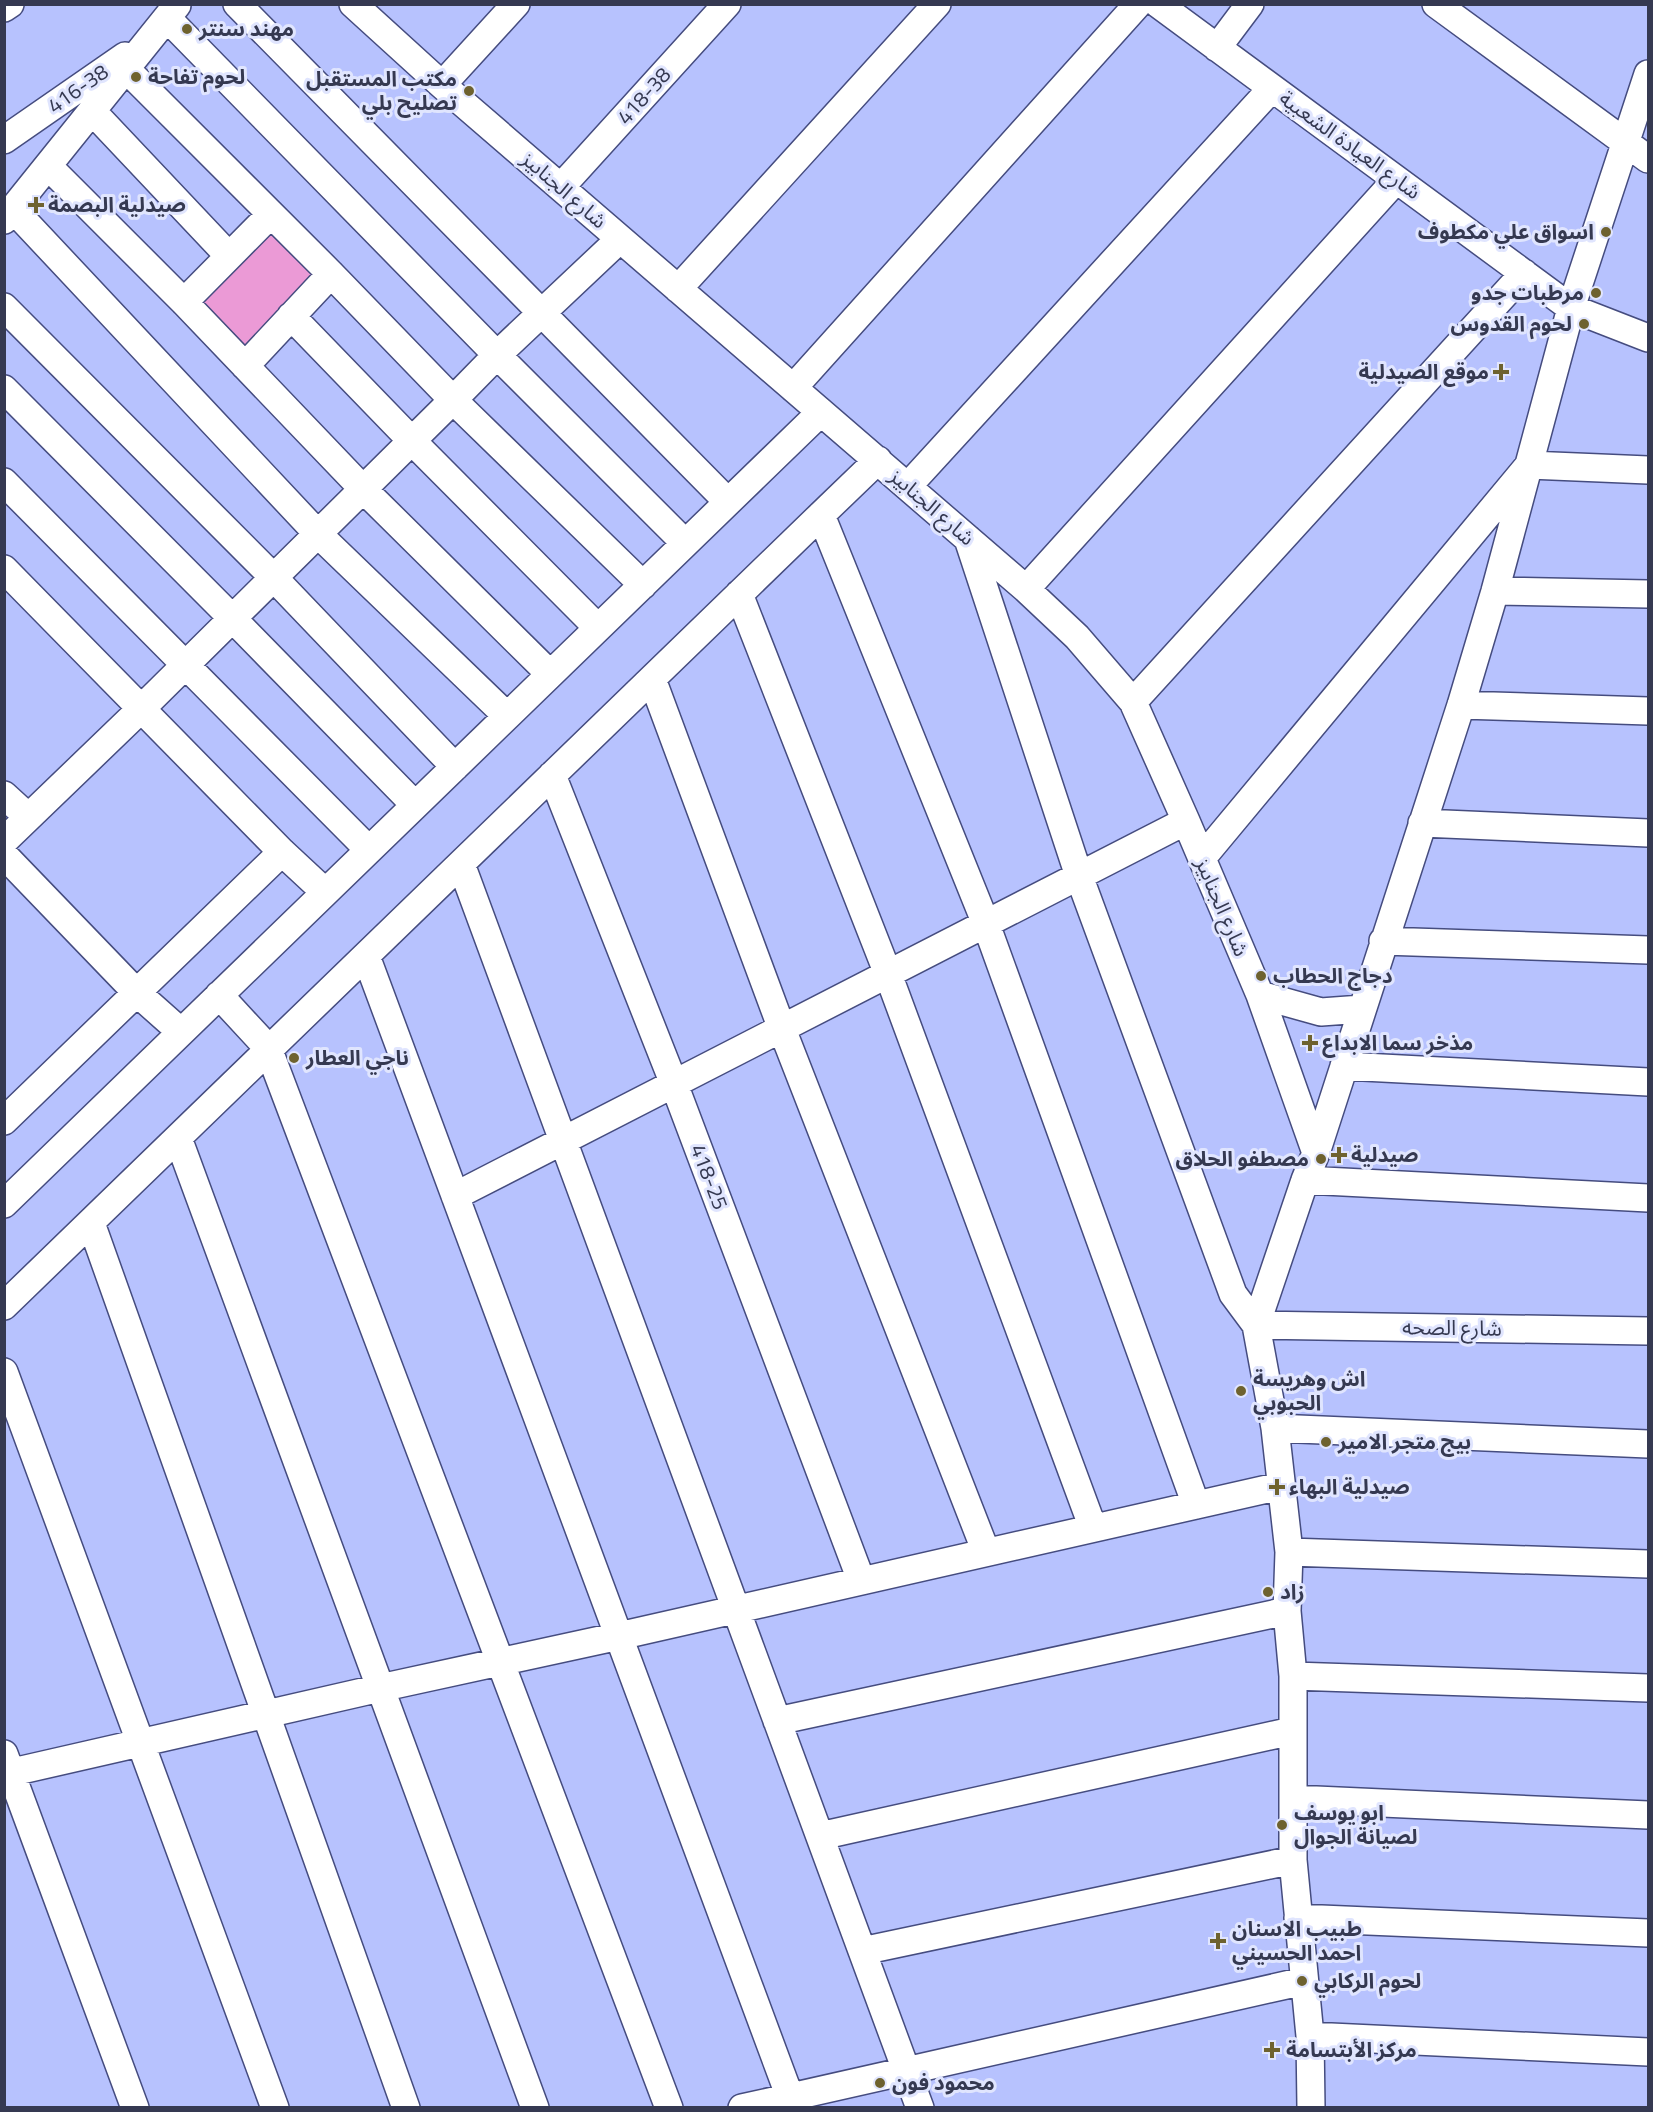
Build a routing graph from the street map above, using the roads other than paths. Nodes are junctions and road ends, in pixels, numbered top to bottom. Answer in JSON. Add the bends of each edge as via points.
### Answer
{"nodes":[{"id":1,"x":10,"y":4,"type":"edge"},
{"id":2,"x":237,"y":4,"type":"edge"},
{"id":3,"x":353,"y":4,"type":"edge"},
{"id":4,"x":516,"y":4,"type":"edge"},
{"id":5,"x":727,"y":4,"type":"edge"},
{"id":6,"x":937,"y":4,"type":"edge"},
{"id":7,"x":1138,"y":4,"type":"edge"},
{"id":8,"x":1158,"y":4,"type":"edge"},
{"id":9,"x":1250,"y":4,"type":"edge"},
{"id":10,"x":1436,"y":4,"type":"edge"},
{"id":11,"x":4,"y":8,"type":"edge"},
{"id":12,"x":173,"y":11,"type":"edge"},
{"id":13,"x":151,"y":39,"type":"junction"},
{"id":14,"x":1217,"y":48,"type":"junction"},
{"id":15,"x":126,"y":69,"type":"junction"},
{"id":16,"x":1648,"y":74,"type":"edge"},
{"id":17,"x":442,"y":85,"type":"junction"},
{"id":18,"x":1272,"y":88,"type":"junction"},
{"id":19,"x":92,"y":111,"type":"junction"},
{"id":20,"x":4,"y":140,"type":"edge"},
{"id":21,"x":1626,"y":143,"type":"junction"},
{"id":22,"x":1648,"y":159,"type":"edge"},
{"id":23,"x":48,"y":166,"type":"junction"},
{"id":24,"x":1396,"y":180,"type":"junction"},
{"id":25,"x":561,"y":187,"type":"junction"},
{"id":26,"x":271,"y":214,"type":"junction"},
{"id":27,"x":9,"y":215,"type":"edge"},
{"id":28,"x":620,"y":239,"type":"junction"},
{"id":29,"x":229,"y":256,"type":"junction"},
{"id":30,"x":1524,"y":273,"type":"junction"},
{"id":31,"x":331,"y":274,"type":"junction"},
{"id":32,"x":678,"y":289,"type":"junction"},
{"id":33,"x":184,"y":302,"type":"junction"},
{"id":34,"x":4,"y":306,"type":"edge"},
{"id":35,"x":1571,"y":308,"type":"junction"},
{"id":36,"x":541,"y":313,"type":"junction"},
{"id":37,"x":291,"y":316,"type":"junction"},
{"id":38,"x":1648,"y":338,"type":"edge"},
{"id":39,"x":497,"y":355,"type":"junction"},
{"id":40,"x":245,"y":366,"type":"junction"},
{"id":41,"x":793,"y":388,"type":"junction"},
{"id":42,"x":4,"y":389,"type":"edge"},
{"id":43,"x":453,"y":400,"type":"junction"},
{"id":44,"x":821,"y":412,"type":"junction"},
{"id":45,"x":412,"y":441,"type":"junction"},
{"id":46,"x":878,"y":460,"type":"junction"},
{"id":47,"x":1529,"y":465,"type":"junction"},
{"id":48,"x":1648,"y":470,"type":"edge"},
{"id":49,"x":4,"y":482,"type":"edge"},
{"id":50,"x":908,"y":486,"type":"junction"},
{"id":51,"x":363,"y":489,"type":"junction"},
{"id":52,"x":728,"y":502,"type":"junction"},
{"id":53,"x":821,"y":515,"type":"junction"},
{"id":54,"x":318,"y":534,"type":"junction"},
{"id":55,"x":967,"y":538,"type":"junction"},
{"id":56,"x":685,"y":543,"type":"junction"},
{"id":57,"x":4,"y":569,"type":"edge"},
{"id":58,"x":273,"y":578,"type":"junction"},
{"id":59,"x":643,"y":585,"type":"junction"},
{"id":60,"x":1026,"y":589,"type":"junction"},
{"id":61,"x":1495,"y":591,"type":"junction"},
{"id":62,"x":739,"y":594,"type":"junction"},
{"id":63,"x":1648,"y":594,"type":"edge"},
{"id":64,"x":233,"y":619,"type":"junction"},
{"id":65,"x":598,"y":628,"type":"junction"},
{"id":66,"x":185,"y":666,"type":"junction"},
{"id":67,"x":550,"y":674,"type":"junction"},
{"id":68,"x":652,"y":679,"type":"junction"},
{"id":69,"x":1133,"y":702,"type":"junction"},
{"id":70,"x":1461,"y":705,"type":"junction"},
{"id":71,"x":142,"y":708,"type":"junction"},
{"id":72,"x":1648,"y":711,"type":"edge"},
{"id":73,"x":507,"y":716,"type":"junction"},
{"id":74,"x":455,"y":767,"type":"junction"},
{"id":75,"x":552,"y":775,"type":"junction"},
{"id":76,"x":4,"y":795,"type":"edge"},
{"id":77,"x":415,"y":806,"type":"junction"},
{"id":78,"x":28,"y":817,"type":"junction"},
{"id":79,"x":1186,"y":821,"type":"junction"},
{"id":80,"x":1422,"y":823,"type":"junction"},
{"id":81,"x":1648,"y":833,"type":"edge"},
{"id":82,"x":4,"y":841,"type":"edge"},
{"id":83,"x":369,"y":850,"type":"junction"},
{"id":84,"x":282,"y":852,"type":"junction"},
{"id":85,"x":4,"y":855,"type":"edge"},
{"id":86,"x":1202,"y":858,"type":"junction"},
{"id":87,"x":461,"y":864,"type":"junction"},
{"id":88,"x":1079,"y":876,"type":"junction"},
{"id":89,"x":326,"y":892,"type":"junction"},
{"id":90,"x":986,"y":924,"type":"junction"},
{"id":91,"x":1383,"y":941,"type":"junction"},
{"id":92,"x":1648,"y":950,"type":"edge"},
{"id":93,"x":366,"y":956,"type":"junction"},
{"id":94,"x":888,"y":974,"type":"junction"},
{"id":95,"x":136,"y":992,"type":"junction"},
{"id":96,"x":219,"y":995,"type":"junction"},
{"id":97,"x":1260,"y":995,"type":"junction"},
{"id":98,"x":1362,"y":1009,"type":"junction"},
{"id":99,"x":782,"y":1029,"type":"junction"},
{"id":100,"x":181,"y":1032,"type":"junction"},
{"id":101,"x":268,"y":1048,"type":"junction"},
{"id":102,"x":1344,"y":1066,"type":"junction"},
{"id":103,"x":1648,"y":1082,"type":"edge"},
{"id":104,"x":674,"y":1084,"type":"junction"},
{"id":105,"x":4,"y":1121,"type":"edge"},
{"id":106,"x":178,"y":1138,"type":"junction"},
{"id":107,"x":563,"y":1140,"type":"junction"},
{"id":108,"x":1316,"y":1153,"type":"junction"},
{"id":109,"x":1305,"y":1180,"type":"junction"},
{"id":110,"x":8,"y":1193,"type":"edge"},
{"id":111,"x":455,"y":1196,"type":"junction"},
{"id":112,"x":1648,"y":1198,"type":"edge"},
{"id":113,"x":91,"y":1222,"type":"junction"},
{"id":114,"x":4,"y":1306,"type":"edge"},
{"id":115,"x":1256,"y":1326,"type":"junction"},
{"id":116,"x":1648,"y":1331,"type":"edge"},
{"id":117,"x":4,"y":1372,"type":"edge"},
{"id":118,"x":1275,"y":1428,"type":"junction"},
{"id":119,"x":1648,"y":1444,"type":"edge"},
{"id":120,"x":1280,"y":1486,"type":"junction"},
{"id":121,"x":1196,"y":1505,"type":"junction"},
{"id":122,"x":1092,"y":1528,"type":"junction"},
{"id":123,"x":986,"y":1552,"type":"junction"},
{"id":124,"x":1289,"y":1552,"type":"junction"},
{"id":125,"x":1648,"y":1564,"type":"edge"},
{"id":126,"x":861,"y":1580,"type":"junction"},
{"id":127,"x":736,"y":1610,"type":"junction"},
{"id":128,"x":1287,"y":1611,"type":"junction"},
{"id":129,"x":619,"y":1636,"type":"junction"},
{"id":130,"x":501,"y":1662,"type":"junction"},
{"id":131,"x":1293,"y":1676,"type":"junction"},
{"id":132,"x":380,"y":1688,"type":"junction"},
{"id":133,"x":1648,"y":1688,"type":"edge"},
{"id":134,"x":266,"y":1714,"type":"junction"},
{"id":135,"x":777,"y":1720,"type":"junction"},
{"id":136,"x":1292,"y":1731,"type":"junction"},
{"id":137,"x":141,"y":1743,"type":"junction"},
{"id":138,"x":7,"y":1767,"type":"edge"},
{"id":139,"x":1294,"y":1799,"type":"junction"},
{"id":140,"x":1648,"y":1815,"type":"edge"},
{"id":141,"x":820,"y":1836,"type":"junction"},
{"id":142,"x":1293,"y":1860,"type":"junction"},
{"id":143,"x":1298,"y":1918,"type":"junction"},
{"id":144,"x":1648,"y":1933,"type":"edge"},
{"id":145,"x":862,"y":1951,"type":"junction"},
{"id":146,"x":1304,"y":1981,"type":"junction"},
{"id":147,"x":1310,"y":2036,"type":"junction"},
{"id":148,"x":1648,"y":2052,"type":"edge"},
{"id":149,"x":907,"y":2071,"type":"junction"},
{"id":150,"x":792,"y":2102,"type":"edge"},
{"id":151,"x":135,"y":2108,"type":"edge"},
{"id":152,"x":275,"y":2108,"type":"edge"},
{"id":153,"x":406,"y":2108,"type":"edge"},
{"id":154,"x":535,"y":2108,"type":"edge"},
{"id":155,"x":669,"y":2108,"type":"edge"},
{"id":156,"x":742,"y":2108,"type":"edge"},
{"id":157,"x":920,"y":2108,"type":"edge"},
{"id":158,"x":1311,"y":2108,"type":"edge"}],
"edges":[{"from":1,"to":11,"type":"street"},
{"from":2,"to":36,"type":"street"},
{"from":3,"to":17,"type":"street","name":"شارع الجنابيز"},
{"from":4,"to":17,"type":"street"},
{"from":5,"to":25,"type":"street","name":"418-38"},
{"from":6,"to":32,"type":"street"},
{"from":7,"to":41,"type":"street"},
{"from":8,"to":14,"type":"street","name":"شارع العيادة الشعبية"},
{"from":9,"to":14,"type":"street"},
{"from":10,"to":21,"type":"street"},
{"from":12,"to":13,"type":"street"},
{"from":12,"to":39,"type":"street"},
{"from":13,"to":15,"type":"street"},
{"from":13,"to":20,"type":"street","name":"416-38"},
{"from":14,"to":18,"type":"street","name":"شارع العيادة الشعبية"},
{"from":15,"to":19,"type":"street"},
{"from":15,"to":26,"type":"street"},
{"from":16,"to":21,"type":"street"},
{"from":17,"to":25,"type":"street","name":"شارع الجنابيز"},
{"from":18,"to":24,"type":"street","name":"شارع العيادة الشعبية"},
{"from":18,"to":50,"type":"street"},
{"from":19,"to":23,"type":"street"},
{"from":19,"to":29,"type":"street"},
{"from":21,"to":22,"type":"street"},
{"from":21,"to":35,"type":"street"},
{"from":23,"to":27,"type":"street"},
{"from":23,"to":33,"type":"street"},
{"from":24,"to":30,"type":"street","name":"شارع العيادة الشعبية"},
{"from":24,"to":60,"type":"street"},
{"from":25,"to":28,"type":"street","name":"شارع الجنابيز"},
{"from":26,"to":29,"type":"street"},
{"from":26,"to":31,"type":"street"},
{"from":27,"to":54,"type":"street"},
{"from":28,"to":32,"type":"street","name":"شارع الجنابيز"},
{"from":28,"to":36,"type":"street"},
{"from":29,"to":33,"type":"street"},
{"from":30,"to":35,"type":"street","name":"شارع العيادة الشعبية"},
{"from":30,"to":69,"type":"street"},
{"from":31,"to":37,"type":"street"},
{"from":31,"to":43,"type":"street"},
{"from":32,"to":41,"type":"street","name":"شارع الجنابيز"},
{"from":33,"to":40,"type":"street"},
{"from":34,"to":58,"type":"street"},
{"from":35,"to":38,"type":"street","name":"شارع العيادة الشعبية"},
{"from":35,"to":47,"type":"street"},
{"from":36,"to":39,"type":"street"},
{"from":36,"to":52,"type":"street"},
{"from":37,"to":40,"type":"street"},
{"from":37,"to":45,"type":"street"},
{"from":39,"to":43,"type":"street"},
{"from":39,"to":56,"type":"street"},
{"from":40,"to":51,"type":"street"},
{"from":41,"to":44,"type":"street","name":"شارع الجنابيز"},
{"from":42,"to":64,"type":"street"},
{"from":43,"to":45,"type":"street"},
{"from":43,"to":59,"type":"street"},
{"from":44,"to":46,"type":"street","name":"شارع الجنابيز"},
{"from":44,"to":52,"type":"street"},
{"from":45,"to":51,"type":"street"},
{"from":45,"to":65,"type":"street"},
{"from":46,"to":50,"type":"street","name":"شارع الجنابيز"},
{"from":46,"to":53,"type":"street"},
{"from":47,"to":48,"type":"street"},
{"from":47,"to":61,"type":"street"},
{"from":47,"to":86,"type":"street"},
{"from":49,"to":66,"type":"street"},
{"from":50,"to":55,"type":"street","name":"شارع الجنابيز"},
{"from":51,"to":54,"type":"street"},
{"from":51,"to":67,"type":"street"},
{"from":52,"to":56,"type":"street"},
{"from":53,"to":62,"type":"street"},
{"from":53,"to":90,"type":"street"},
{"from":54,"to":58,"type":"street"},
{"from":54,"to":73,"type":"street"},
{"from":55,"to":60,"type":"street","name":"شارع الجنابيز"},
{"from":55,"to":88,"type":"street"},
{"from":56,"to":59,"type":"street"},
{"from":57,"to":71,"type":"street"},
{"from":58,"to":64,"type":"street"},
{"from":58,"to":74,"type":"street"},
{"from":59,"to":65,"type":"street"},
{"from":60,"to":69,"type":"street","name":"شارع الجنابيز","via":[[1077,637]]},
{"from":61,"to":63,"type":"street"},
{"from":61,"to":70,"type":"street"},
{"from":62,"to":68,"type":"street"},
{"from":62,"to":94,"type":"street"},
{"from":64,"to":66,"type":"street"},
{"from":64,"to":77,"type":"street"},
{"from":65,"to":67,"type":"street"},
{"from":66,"to":71,"type":"street"},
{"from":66,"to":83,"type":"street"},
{"from":67,"to":73,"type":"street"},
{"from":68,"to":75,"type":"street"},
{"from":68,"to":99,"type":"street"},
{"from":69,"to":79,"type":"street","name":"شارع الجنابيز"},
{"from":70,"to":72,"type":"street"},
{"from":70,"to":80,"type":"street"},
{"from":71,"to":78,"type":"street"},
{"from":71,"to":84,"type":"street"},
{"from":73,"to":74,"type":"street"},
{"from":74,"to":77,"type":"street"},
{"from":75,"to":87,"type":"street"},
{"from":75,"to":104,"type":"street","name":"418-25"},
{"from":76,"to":78,"type":"street"},
{"from":77,"to":83,"type":"street"},
{"from":78,"to":82,"type":"street"},
{"from":79,"to":86,"type":"street","name":"شارع الجنابيز"},
{"from":79,"to":88,"type":"street"},
{"from":80,"to":81,"type":"street"},
{"from":80,"to":91,"type":"street"},
{"from":83,"to":89,"type":"street"},
{"from":84,"to":89,"type":"street"},
{"from":84,"to":95,"type":"street"},
{"from":85,"to":95,"type":"street"},
{"from":86,"to":97,"type":"street","name":"شارع الجنابيز"},
{"from":87,"to":93,"type":"street"},
{"from":87,"to":107,"type":"street"},
{"from":88,"to":90,"type":"street"},
{"from":88,"to":115,"type":"street","via":[[1233,1294]]},
{"from":89,"to":96,"type":"street"},
{"from":90,"to":94,"type":"street"},
{"from":90,"to":121,"type":"street"},
{"from":91,"to":92,"type":"street"},
{"from":91,"to":98,"type":"street"},
{"from":93,"to":101,"type":"street"},
{"from":93,"to":111,"type":"street"},
{"from":94,"to":99,"type":"street"},
{"from":94,"to":122,"type":"street"},
{"from":95,"to":100,"type":"street"},
{"from":95,"to":105,"type":"street"},
{"from":96,"to":100,"type":"street"},
{"from":96,"to":101,"type":"street"},
{"from":97,"to":98,"type":"street","via":[[1321,1012]]},
{"from":97,"to":108,"type":"street","name":"شارع الجنابيز"},
{"from":98,"to":102,"type":"street"},
{"from":99,"to":104,"type":"street"},
{"from":99,"to":123,"type":"street"},
{"from":100,"to":110,"type":"street"},
{"from":101,"to":106,"type":"street"},
{"from":101,"to":130,"type":"street"},
{"from":102,"to":103,"type":"street"},
{"from":102,"to":108,"type":"street"},
{"from":104,"to":107,"type":"street"},
{"from":104,"to":126,"type":"street","name":"418-25"},
{"from":106,"to":113,"type":"street"},
{"from":106,"to":132,"type":"street"},
{"from":107,"to":111,"type":"street"},
{"from":107,"to":127,"type":"street"},
{"from":108,"to":109,"type":"street"},
{"from":109,"to":112,"type":"street"},
{"from":109,"to":115,"type":"street"},
{"from":111,"to":129,"type":"street"},
{"from":113,"to":114,"type":"street"},
{"from":113,"to":134,"type":"street"},
{"from":115,"to":116,"type":"street","name":"شارع الصحه"},
{"from":115,"to":118,"type":"street"},
{"from":117,"to":137,"type":"street"},
{"from":118,"to":119,"type":"street"},
{"from":118,"to":120,"type":"street"},
{"from":120,"to":121,"type":"street"},
{"from":120,"to":124,"type":"street"},
{"from":121,"to":122,"type":"street"},
{"from":122,"to":123,"type":"street"},
{"from":123,"to":126,"type":"street"},
{"from":124,"to":125,"type":"street"},
{"from":124,"to":128,"type":"street"},
{"from":126,"to":127,"type":"street"},
{"from":127,"to":129,"type":"street"},
{"from":127,"to":135,"type":"street"},
{"from":128,"to":131,"type":"street"},
{"from":128,"to":135,"type":"street"},
{"from":129,"to":130,"type":"street"},
{"from":129,"to":150,"type":"street"},
{"from":130,"to":132,"type":"street"},
{"from":130,"to":155,"type":"street"},
{"from":131,"to":133,"type":"street"},
{"from":131,"to":136,"type":"street"},
{"from":132,"to":134,"type":"street"},
{"from":132,"to":154,"type":"street"},
{"from":134,"to":137,"type":"street"},
{"from":134,"to":153,"type":"street"},
{"from":135,"to":141,"type":"street"},
{"from":136,"to":139,"type":"street"},
{"from":136,"to":141,"type":"street"},
{"from":137,"to":138,"type":"street"},
{"from":137,"to":152,"type":"street"},
{"from":138,"to":151,"type":"street"},
{"from":139,"to":140,"type":"street"},
{"from":139,"to":142,"type":"street"},
{"from":141,"to":145,"type":"street"},
{"from":142,"to":143,"type":"street"},
{"from":142,"to":145,"type":"street"},
{"from":143,"to":144,"type":"street"},
{"from":143,"to":146,"type":"street"},
{"from":145,"to":149,"type":"street"},
{"from":146,"to":147,"type":"street"},
{"from":146,"to":149,"type":"street"},
{"from":147,"to":148,"type":"street"},
{"from":147,"to":158,"type":"street"},
{"from":149,"to":150,"type":"street"},
{"from":149,"to":157,"type":"street"},
{"from":150,"to":156,"type":"street"}]}
